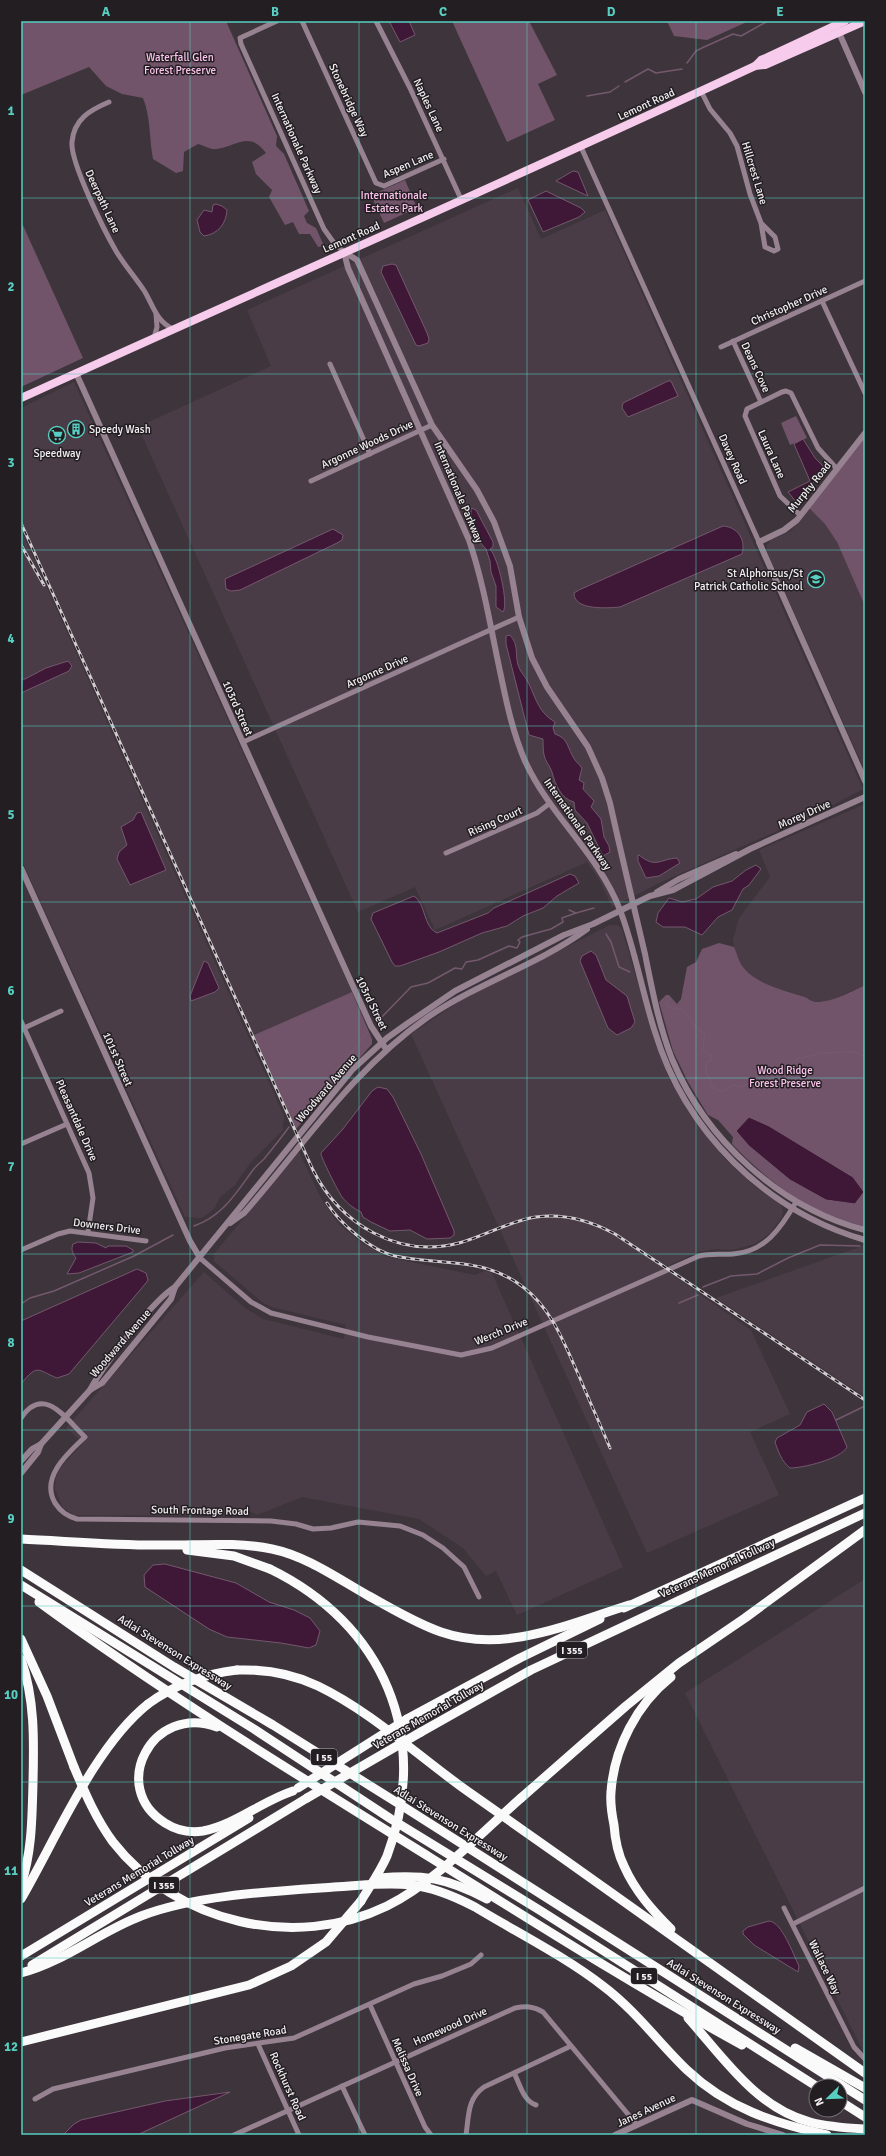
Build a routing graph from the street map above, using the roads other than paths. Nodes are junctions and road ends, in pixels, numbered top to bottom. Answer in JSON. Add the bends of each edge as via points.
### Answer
{"nodes":[{"id":1,"x":277,"y":21,"type":"edge"},
{"id":2,"x":302,"y":21,"type":"edge"},
{"id":3,"x":376,"y":21,"type":"edge"},
{"id":4,"x":845,"y":21,"type":"edge"},
{"id":5,"x":865,"y":21,"type":"edge"},
{"id":6,"x":838,"y":29,"type":"junction"},
{"id":7,"x":701,"y":91,"type":"junction"},
{"id":8,"x":865,"y":92,"type":"edge"},
{"id":9,"x":109,"y":102,"type":"dead end"},
{"id":10,"x":581,"y":147,"type":"junction"},
{"id":11,"x":444,"y":160,"type":"junction"},
{"id":12,"x":380,"y":186,"type":"joint"},
{"id":13,"x":461,"y":199,"type":"junction"},
{"id":14,"x":761,"y":223,"type":"junction"},
{"id":15,"x":344,"y":252,"type":"junction"},
{"id":16,"x":865,"y":281,"type":"edge"},
{"id":17,"x":822,"y":301,"type":"junction"},
{"id":18,"x":156,"y":314,"type":"junction"},
{"id":19,"x":173,"y":329,"type":"junction"},
{"id":20,"x":154,"y":338,"type":"junction"},
{"id":21,"x":733,"y":342,"type":"junction"},
{"id":22,"x":721,"y":347,"type":"dead end"},
{"id":23,"x":330,"y":364,"type":"dead end"},
{"id":24,"x":76,"y":373,"type":"junction"},
{"id":25,"x":865,"y":393,"type":"edge"},
{"id":26,"x":21,"y":398,"type":"edge"},
{"id":27,"x":761,"y":402,"type":"junction"},
{"id":28,"x":432,"y":425,"type":"junction"},
{"id":29,"x":421,"y":430,"type":"junction"},
{"id":30,"x":865,"y":433,"type":"edge"},
{"id":31,"x":370,"y":454,"type":"junction"},
{"id":32,"x":837,"y":469,"type":"junction"},
{"id":33,"x":311,"y":481,"type":"dead end"},
{"id":34,"x":800,"y":515,"type":"junction"},
{"id":35,"x":760,"y":542,"type":"junction"},
{"id":36,"x":519,"y":617,"type":"junction"},
{"id":37,"x":492,"y":630,"type":"junction"},
{"id":38,"x":243,"y":742,"type":"junction"},
{"id":39,"x":865,"y":781,"type":"edge"},
{"id":40,"x":865,"y":797,"type":"edge"},
{"id":41,"x":550,"y":803,"type":"junction"},
{"id":42,"x":446,"y":853,"type":"dead end"},
{"id":43,"x":21,"y":868,"type":"edge"},
{"id":44,"x":632,"y":904,"type":"junction"},
{"id":45,"x":620,"y":910,"type":"junction"},
{"id":46,"x":593,"y":924,"type":"junction"},
{"id":47,"x":61,"y":1011,"type":"dead end"},
{"id":48,"x":21,"y":1021,"type":"edge"},
{"id":49,"x":23,"y":1028,"type":"edge"},
{"id":50,"x":382,"y":1043,"type":"junction"},
{"id":51,"x":386,"y":1049,"type":"junction"},
{"id":52,"x":67,"y":1124,"type":"junction"},
{"id":53,"x":21,"y":1144,"type":"edge"},
{"id":54,"x":796,"y":1202,"type":"junction"},
{"id":55,"x":792,"y":1208,"type":"junction"},
{"id":56,"x":226,"y":1226,"type":"junction"},
{"id":57,"x":865,"y":1230,"type":"edge"},
{"id":58,"x":88,"y":1232,"type":"junction"},
{"id":59,"x":865,"y":1240,"type":"edge"},
{"id":60,"x":146,"y":1241,"type":"dead end"},
{"id":61,"x":21,"y":1250,"type":"edge"},
{"id":62,"x":200,"y":1258,"type":"junction"},
{"id":63,"x":21,"y":1418,"type":"edge"},
{"id":64,"x":65,"y":1418,"type":"junction"},
{"id":65,"x":41,"y":1444,"type":"junction"},
{"id":66,"x":21,"y":1461,"type":"edge"},
{"id":67,"x":21,"y":1473,"type":"edge"},
{"id":68,"x":865,"y":1498,"type":"edge"},
{"id":69,"x":865,"y":1513,"type":"edge"},
{"id":70,"x":865,"y":1530,"type":"edge"},
{"id":71,"x":21,"y":1539,"type":"edge"},
{"id":72,"x":154,"y":1546,"type":"junction"},
{"id":73,"x":21,"y":1570,"type":"edge"},
{"id":74,"x":21,"y":1585,"type":"edge"},
{"id":75,"x":21,"y":1589,"type":"edge"},
{"id":76,"x":479,"y":1597,"type":"dead end"},
{"id":77,"x":629,"y":1605,"type":"junction"},
{"id":78,"x":746,"y":1618,"type":"junction"},
{"id":79,"x":21,"y":1639,"type":"edge"},
{"id":80,"x":21,"y":1659,"type":"edge"},
{"id":81,"x":279,"y":1762,"type":"junction"},
{"id":82,"x":296,"y":1789,"type":"junction"},
{"id":83,"x":21,"y":1885,"type":"edge"},
{"id":84,"x":865,"y":1888,"type":"edge"},
{"id":85,"x":306,"y":1889,"type":"junction"},
{"id":86,"x":21,"y":1899,"type":"edge"},
{"id":87,"x":784,"y":1908,"type":"dead end"},
{"id":88,"x":533,"y":1921,"type":"junction"},
{"id":89,"x":793,"y":1924,"type":"junction"},
{"id":90,"x":625,"y":1947,"type":"junction"},
{"id":91,"x":696,"y":1952,"type":"junction"},
{"id":92,"x":481,"y":1955,"type":"dead end"},
{"id":93,"x":21,"y":1956,"type":"edge"},
{"id":94,"x":21,"y":1972,"type":"edge"},
{"id":95,"x":370,"y":2005,"type":"junction"},
{"id":96,"x":680,"y":2009,"type":"junction"},
{"id":97,"x":816,"y":2038,"type":"junction"},
{"id":98,"x":21,"y":2042,"type":"edge"},
{"id":99,"x":258,"y":2044,"type":"junction"},
{"id":100,"x":571,"y":2046,"type":"junction"},
{"id":101,"x":865,"y":2059,"type":"edge"},
{"id":102,"x":395,"y":2061,"type":"junction"},
{"id":103,"x":865,"y":2067,"type":"edge"},
{"id":104,"x":514,"y":2073,"type":"junction"},
{"id":105,"x":865,"y":2073,"type":"edge"},
{"id":106,"x":808,"y":2081,"type":"edge"},
{"id":107,"x":808,"y":2082,"type":"edge"},
{"id":108,"x":342,"y":2086,"type":"junction"},
{"id":109,"x":865,"y":2088,"type":"edge"},
{"id":110,"x":35,"y":2099,"type":"dead end"},
{"id":111,"x":865,"y":2100,"type":"edge"},
{"id":112,"x":536,"y":2105,"type":"dead end"},
{"id":113,"x":848,"y":2106,"type":"edge"},
{"id":114,"x":288,"y":2110,"type":"junction"},
{"id":115,"x":862,"y":2115,"type":"edge"},
{"id":116,"x":636,"y":2125,"type":"junction"},
{"id":117,"x":865,"y":2130,"type":"edge"},
{"id":118,"x":234,"y":2135,"type":"edge"},
{"id":119,"x":299,"y":2135,"type":"edge"},
{"id":120,"x":365,"y":2135,"type":"edge"},
{"id":121,"x":431,"y":2135,"type":"edge"},
{"id":122,"x":466,"y":2135,"type":"edge"},
{"id":123,"x":615,"y":2135,"type":"edge"},
{"id":124,"x":783,"y":2135,"type":"edge"},
{"id":125,"x":828,"y":2135,"type":"edge"}],
"edges":[{"from":1,"to":15,"type":"street","name":"Internationale Parkway","via":[[240,38],[241,44],[324,229]]},
{"from":2,"to":12,"type":"street","name":"Stonebridge Way","via":[[374,180]]},
{"from":3,"to":11,"type":"street","name":"Naples Lane"},
{"from":4,"to":6,"type":"main road","name":"Lemont Road"},
{"from":5,"to":6,"type":"main road","name":"Lemont Road"},
{"from":6,"to":7,"type":"main road","name":"Lemont Road","via":[[765,65],[755,66]]},
{"from":6,"to":8,"type":"street"},
{"from":7,"to":10,"type":"main road","name":"Lemont Road"},
{"from":7,"to":14,"type":"street","name":"Hillcrest Lane","via":[[710,109],[730,133],[737,146],[751,199]]},
{"from":9,"to":18,"type":"street","name":"Deerpath Lane","via":[[83,116],[73,133],[72,153],[111,242],[144,291]]},
{"from":10,"to":13,"type":"main road","name":"Lemont Road"},
{"from":10,"to":35,"type":"street","name":"Davey Road"},
{"from":11,"to":12,"type":"street","name":"Aspen Lane"},
{"from":11,"to":13,"type":"street","name":"Naples Lane"},
{"from":13,"to":15,"type":"main road","name":"Lemont Road"},
{"from":14,"to":14,"type":"street","name":"Hillcrest Lane","via":[[765,247],[774,251],[778,249],[775,237]]},
{"from":15,"to":19,"type":"main road","name":"Lemont Road"},
{"from":15,"to":28,"type":"street","name":"Internationale Parkway","via":[[357,260]]},
{"from":15,"to":29,"type":"street","name":"Internationale Parkway","via":[[348,268]]},
{"from":16,"to":17,"type":"street","name":"Christopher Drive"},
{"from":17,"to":21,"type":"street","name":"Christopher Drive"},
{"from":17,"to":25,"type":"street"},
{"from":18,"to":19,"type":"street","name":"Deerpath Lane","via":[[164,325]]},
{"from":18,"to":20,"type":"street","name":"Deerpath Lane","via":[[157,327]]},
{"from":19,"to":20,"type":"main road","name":"Lemont Road"},
{"from":20,"to":24,"type":"main road","name":"Lemont Road"},
{"from":21,"to":22,"type":"street","name":"Christopher Drive"},
{"from":21,"to":27,"type":"street","name":"Deans Cove"},
{"from":23,"to":31,"type":"street"},
{"from":24,"to":26,"type":"main road","name":"Lemont Road"},
{"from":24,"to":38,"type":"street","name":"103rd Street"},
{"from":27,"to":32,"type":"street","name":"Laura Lane","via":[[786,391],[791,393],[818,448]]},
{"from":27,"to":34,"type":"street","name":"Laura Lane","via":[[747,409],[745,416],[780,496]]},
{"from":28,"to":29,"type":"street","name":"Argonne Woods Drive"},
{"from":28,"to":36,"type":"street","name":"Internationale Parkway","via":[[476,490],[494,522],[510,566]]},
{"from":29,"to":31,"type":"street","name":"Argonne Woods Drive"},
{"from":29,"to":37,"type":"street","name":"Internationale Parkway","via":[[470,540]]},
{"from":30,"to":32,"type":"street","name":"Murphy Road"},
{"from":31,"to":33,"type":"street","name":"Argonne Woods Drive"},
{"from":32,"to":34,"type":"street","name":"Murphy Road"},
{"from":34,"to":35,"type":"street","name":"Murphy Road","via":[[784,530]]},
{"from":35,"to":39,"type":"street","name":"Davey Road"},
{"from":36,"to":37,"type":"street","name":"Argonne Drive"},
{"from":36,"to":44,"type":"street","name":"Internationale Parkway","via":[[536,668],[551,694],[582,736],[602,778]]},
{"from":37,"to":38,"type":"street","name":"Argonne Drive"},
{"from":37,"to":41,"type":"street","name":"Internationale Parkway","via":[[516,738],[533,777]]},
{"from":38,"to":50,"type":"street","name":"103rd Street","via":[[371,1026]]},
{"from":40,"to":44,"type":"street","name":"Morey Drive","via":[[750,849],[673,890]]},
{"from":41,"to":42,"type":"street","name":"Rising Court","via":[[537,813]]},
{"from":41,"to":45,"type":"street","name":"Internationale Parkway","via":[[596,863]]},
{"from":43,"to":62,"type":"street","name":"101st Street"},
{"from":44,"to":45,"type":"street","name":"Woodward Avenue"},
{"from":44,"to":54,"type":"street","name":"Internationale Parkway","via":[[664,1037],[683,1081],[701,1112],[725,1142],[752,1169]]},
{"from":45,"to":46,"type":"street","name":"Woodward Avenue"},
{"from":45,"to":55,"type":"street","name":"Internationale Parkway","via":[[655,1032],[672,1077],[691,1110],[704,1130],[740,1168]]},
{"from":46,"to":50,"type":"street","name":"Woodward Avenue","via":[[564,935],[455,991]]},
{"from":46,"to":51,"type":"street","name":"Woodward Avenue","via":[[566,944],[472,991],[429,1017]]},
{"from":47,"to":49,"type":"street"},
{"from":48,"to":49,"type":"street","name":"Pleasantdale Drive"},
{"from":49,"to":52,"type":"street","name":"Pleasantdale Drive"},
{"from":50,"to":51,"type":"street","name":"103rd Street"},
{"from":50,"to":56,"type":"street","name":"Woodward Avenue","via":[[348,1076]]},
{"from":51,"to":56,"type":"street","name":"Woodward Avenue","via":[[358,1077],[244,1213]]},
{"from":52,"to":53,"type":"street"},
{"from":52,"to":58,"type":"street","name":"Pleasantdale Drive","via":[[91,1180],[93,1198]]},
{"from":54,"to":55,"type":"street","name":"Werch Drive"},
{"from":54,"to":57,"type":"street","name":"Internationale Parkway","via":[[832,1220]]},
{"from":55,"to":59,"type":"street","name":"Internationale Parkway","via":[[832,1229]]},
{"from":55,"to":62,"type":"street","name":"Werch Drive","via":[[776,1232],[756,1248],[737,1254],[699,1256],[492,1348],[468,1355],[372,1338],[271,1313],[251,1302]]},
{"from":56,"to":62,"type":"street","name":"Woodward Avenue"},
{"from":58,"to":60,"type":"street","name":"Downers Drive"},
{"from":58,"to":61,"type":"street","name":"Downers Drive","via":[[63,1232]]},
{"from":62,"to":64,"type":"street","name":"Woodward Avenue","via":[[175,1287],[171,1299],[102,1383],[90,1390]]},
{"from":63,"to":64,"type":"street","name":"South Frontage Road","via":[[31,1405],[41,1403],[51,1406]]},
{"from":64,"to":65,"type":"street","name":"Woodward Avenue"},
{"from":64,"to":76,"type":"street","name":"South Frontage Road","via":[[85,1437],[56,1467],[53,1476],[52,1498],[68,1517],[271,1521],[313,1529],[358,1522],[400,1526],[423,1535],[464,1567]]},
{"from":65,"to":66,"type":"street","name":"Woodward Avenue","via":[[32,1449]]},
{"from":65,"to":67,"type":"street","name":"Woodward Avenue","via":[[38,1452]]},
{"from":68,"to":77,"type":"highway","name":"Veterans Memorial Tollway","number":"I 355"},
{"from":69,"to":94,"type":"highway","name":"Veterans Memorial Tollway","number":"I 355","bridge":true,"via":[[531,1670],[308,1798]]},
{"from":70,"to":78,"type":"highway"},
{"from":71,"to":72,"type":"highway"},
{"from":72,"to":77,"type":"highway","via":[[250,1546],[286,1553],[306,1561],[423,1625],[441,1633],[471,1640],[497,1641],[542,1633]]},
{"from":72,"to":98,"type":"highway","bridge":true,"via":[[234,1556],[270,1569],[310,1591],[353,1631],[385,1681],[397,1712],[403,1775],[400,1810],[386,1856],[361,1901],[326,1942],[291,1966],[249,1985]]},
{"from":73,"to":90,"type":"highway","name":"Adlai Stevenson Expressway","number":"I 55"},
{"from":74,"to":106,"type":"highway","number":"I 55","via":[[254,1729],[391,1819]]},
{"from":75,"to":81,"type":"highway","via":[[180,1700]]},
{"from":77,"to":82,"type":"highway","name":"Veterans Memorial Tollway","number":"I 355","bridge":true,"via":[[520,1658],[407,1719]]},
{"from":78,"to":79,"type":"highway","bridge":true,"via":[[654,1683],[425,1881],[386,1906],[357,1917],[318,1925],[270,1927],[232,1920],[199,1908],[174,1895],[124,1854],[105,1830],[86,1796],[47,1696]]},
{"from":78,"to":91,"type":"highway","via":[[667,1680],[646,1702],[632,1722],[621,1748],[611,1788],[616,1839],[623,1865],[648,1906]]},
{"from":80,"to":83,"type":"highway","via":[[31,1694],[34,1728],[31,1841]]},
{"from":81,"to":82,"type":"highway","via":[[217,1727],[195,1722],[184,1723],[163,1732],[147,1748],[140,1767],[141,1790],[147,1805],[160,1820],[175,1828],[203,1831]]},
{"from":81,"to":88,"type":"highway"},
{"from":82,"to":93,"type":"highway","name":"Veterans Memorial Tollway","number":"I 355"},
{"from":84,"to":89,"type":"street"},
{"from":85,"to":88,"type":"highway","via":[[361,1880],[424,1877],[462,1886]]},
{"from":85,"to":94,"type":"highway","via":[[229,1897],[154,1911],[125,1923],[40,1968]]},
{"from":85,"to":125,"type":"highway","via":[[410,1884],[457,1897],[603,1986],[687,2070],[723,2097],[753,2114],[776,2123]]},
{"from":86,"to":91,"type":"highway","bridge":true,"via":[[80,1792],[126,1724],[148,1704],[188,1681],[237,1670],[260,1670],[298,1678],[320,1687],[358,1709],[445,1776]]},
{"from":87,"to":89,"type":"street","name":"Wallace Way"},
{"from":88,"to":96,"type":"highway"},
{"from":89,"to":101,"type":"street","name":"Wallace Way","via":[[854,2047]]},
{"from":90,"to":109,"type":"highway"},
{"from":90,"to":111,"type":"highway","name":"Adlai Stevenson Expressway","number":"I 55"},
{"from":91,"to":97,"type":"highway"},
{"from":92,"to":95,"type":"street","name":"Stonegate Road","via":[[471,1964],[414,1984]]},
{"from":95,"to":99,"type":"street","name":"Stonegate Road","via":[[294,2038]]},
{"from":95,"to":102,"type":"street","name":"Melissa Drive"},
{"from":96,"to":107,"type":"highway"},
{"from":96,"to":117,"type":"highway","via":[[748,2086],[771,2104],[810,2122]]},
{"from":97,"to":103,"type":"highway"},
{"from":97,"to":105,"type":"highway"},
{"from":99,"to":110,"type":"street","name":"Stonegate Road","via":[[225,2048],[53,2089]]},
{"from":99,"to":114,"type":"street","name":"Rockhurst Road"},
{"from":100,"to":102,"type":"street","name":"Homewood Drive","via":[[543,2012],[535,2007],[522,2006]]},
{"from":100,"to":104,"type":"street"},
{"from":100,"to":116,"type":"street","name":"Homewood Drive"},
{"from":102,"to":108,"type":"street","name":"Homewood Drive"},
{"from":102,"to":121,"type":"street","name":"Melissa Drive"},
{"from":104,"to":112,"type":"street","via":[[526,2098]]},
{"from":104,"to":122,"type":"street","via":[[475,2093],[471,2102]]},
{"from":108,"to":114,"type":"street","name":"Homewood Drive"},
{"from":108,"to":120,"type":"street"},
{"from":113,"to":115,"type":"highway"},
{"from":114,"to":118,"type":"street","name":"Homewood Drive"},
{"from":114,"to":119,"type":"street","name":"Rockhurst Road"},
{"from":116,"to":123,"type":"street","name":"Janes Avenue"},
{"from":116,"to":124,"type":"street","name":"Janes Avenue","via":[[686,2102],[697,2100],[747,2124]]}]}
